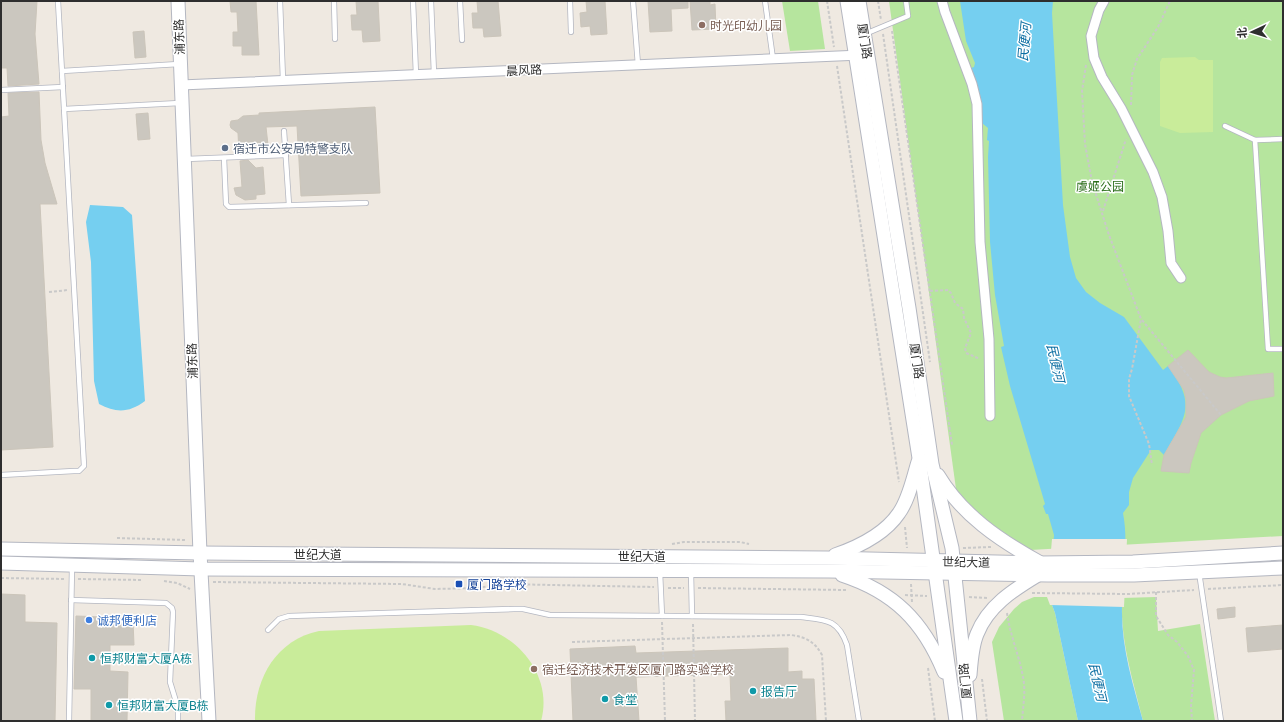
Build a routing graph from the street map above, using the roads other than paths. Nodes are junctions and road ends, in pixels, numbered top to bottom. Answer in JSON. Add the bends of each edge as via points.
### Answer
{"nodes":[{"id":1,"x":58,"y":1,"type":"edge"},
{"id":2,"x":178,"y":1,"type":"edge"},
{"id":3,"x":280,"y":1,"type":"edge"},
{"id":4,"x":334,"y":1,"type":"edge"},
{"id":5,"x":412,"y":1,"type":"edge"},
{"id":6,"x":431,"y":1,"type":"edge"},
{"id":7,"x":460,"y":1,"type":"edge"},
{"id":8,"x":570,"y":1,"type":"edge"},
{"id":9,"x":633,"y":1,"type":"edge"},
{"id":10,"x":765,"y":1,"type":"edge"},
{"id":11,"x":847,"y":1,"type":"edge"},
{"id":12,"x":858,"y":1,"type":"edge"},
{"id":13,"x":906,"y":1,"type":"edge"},
{"id":14,"x":942,"y":1,"type":"edge"},
{"id":15,"x":1104,"y":1,"type":"edge"},
{"id":16,"x":571,"y":32,"type":"dead end"},
{"id":17,"x":864,"y":34,"type":"junction"},
{"id":18,"x":336,"y":39,"type":"dead end"},
{"id":19,"x":462,"y":40,"type":"dead end"},
{"id":20,"x":861,"y":55,"type":"junction"},
{"id":21,"x":773,"y":59,"type":"junction"},
{"id":22,"x":180,"y":64,"type":"junction"},
{"id":23,"x":638,"y":65,"type":"junction"},
{"id":24,"x":62,"y":71,"type":"junction"},
{"id":25,"x":434,"y":74,"type":"junction"},
{"id":26,"x":416,"y":75,"type":"junction"},
{"id":27,"x":283,"y":80,"type":"junction"},
{"id":28,"x":181,"y":85,"type":"junction"},
{"id":29,"x":63,"y":87,"type":"junction"},
{"id":30,"x":1,"y":90,"type":"edge"},
{"id":31,"x":182,"y":103,"type":"junction"},
{"id":32,"x":64,"y":109,"type":"junction"},
{"id":33,"x":1225,"y":126,"type":"dead end"},
{"id":34,"x":284,"y":131,"type":"dead end"},
{"id":35,"x":1283,"y":139,"type":"edge"},
{"id":36,"x":1255,"y":140,"type":"junction"},
{"id":37,"x":286,"y":155,"type":"junction"},
{"id":38,"x":224,"y":158,"type":"junction"},
{"id":39,"x":184,"y":159,"type":"junction"},
{"id":40,"x":366,"y":203,"type":"dead end"},
{"id":41,"x":288,"y":205,"type":"junction"},
{"id":42,"x":1180,"y":278,"type":"dead end"},
{"id":43,"x":1283,"y":349,"type":"edge"},
{"id":44,"x":990,"y":416,"type":"dead end"},
{"id":45,"x":919,"y":458,"type":"junction"},
{"id":46,"x":932,"y":464,"type":"junction"},
{"id":47,"x":1,"y":475,"type":"edge"},
{"id":48,"x":1,"y":549,"type":"edge"},
{"id":49,"x":200,"y":553,"type":"junction"},
{"id":50,"x":1283,"y":553,"type":"edge"},
{"id":51,"x":660,"y":557,"type":"junction"},
{"id":52,"x":690,"y":557,"type":"junction"},
{"id":53,"x":827,"y":558,"type":"junction"},
{"id":54,"x":1,"y":563,"type":"edge"},
{"id":55,"x":72,"y":565,"type":"junction"},
{"id":56,"x":909,"y":567,"type":"junction"},
{"id":57,"x":934,"y":567,"type":"junction"},
{"id":58,"x":960,"y":568,"type":"junction"},
{"id":59,"x":1283,"y":568,"type":"edge"},
{"id":60,"x":1044,"y":569,"type":"junction"},
{"id":61,"x":1133,"y":569,"type":"junction"},
{"id":62,"x":660,"y":570,"type":"junction"},
{"id":63,"x":691,"y":571,"type":"junction"},
{"id":64,"x":829,"y":571,"type":"junction"},
{"id":65,"x":1199,"y":572,"type":"junction"},
{"id":66,"x":202,"y":576,"type":"junction"},
{"id":67,"x":71,"y":600,"type":"junction"},
{"id":68,"x":662,"y":616,"type":"junction"},
{"id":69,"x":692,"y":616,"type":"junction"},
{"id":70,"x":268,"y":630,"type":"dead end"},
{"id":71,"x":952,"y":690,"type":"junction"},
{"id":72,"x":967,"y":702,"type":"junction"},
{"id":73,"x":68,"y":721,"type":"edge"},
{"id":74,"x":178,"y":721,"type":"edge"},
{"id":75,"x":209,"y":721,"type":"edge"},
{"id":76,"x":859,"y":721,"type":"edge"},
{"id":77,"x":956,"y":721,"type":"edge"},
{"id":78,"x":970,"y":721,"type":"edge"},
{"id":79,"x":1221,"y":721,"type":"edge"}],
"edges":[{"from":1,"to":24,"type":"lane"},
{"from":2,"to":22,"type":"street","name":"浦东路"},
{"from":3,"to":27,"type":"lane"},
{"from":4,"to":18,"type":"lane"},
{"from":5,"to":26,"type":"lane"},
{"from":6,"to":25,"type":"lane"},
{"from":7,"to":19,"type":"lane"},
{"from":8,"to":16,"type":"lane"},
{"from":9,"to":23,"type":"lane"},
{"from":10,"to":21,"type":"lane"},
{"from":11,"to":20,"type":"street","name":"厦门路"},
{"from":12,"to":17,"type":"street","name":"厦门路"},
{"from":13,"to":17,"type":"lane","via":[[908,16]]},
{"from":14,"to":44,"type":"street","via":[[972,84],[976,104],[980,242],[988,328]]},
{"from":15,"to":42,"type":"street","via":[[1098,10],[1091,36],[1094,58],[1153,172],[1162,197],[1171,263]]},
{"from":17,"to":20,"type":"street","name":"厦门路"},
{"from":20,"to":21,"type":"street","name":"晨风路"},
{"from":20,"to":45,"type":"street","name":"厦门路"},
{"from":20,"to":46,"type":"street","name":"厦门路","via":[[909,308]]},
{"from":21,"to":23,"type":"street","name":"晨风路"},
{"from":22,"to":24,"type":"lane"},
{"from":22,"to":28,"type":"street","name":"浦东路"},
{"from":23,"to":25,"type":"street","name":"晨风路"},
{"from":24,"to":29,"type":"lane"},
{"from":25,"to":26,"type":"street","name":"晨风路"},
{"from":26,"to":27,"type":"street","name":"晨风路"},
{"from":27,"to":28,"type":"street","name":"晨风路"},
{"from":28,"to":31,"type":"street","name":"浦东路"},
{"from":29,"to":30,"type":"lane"},
{"from":29,"to":32,"type":"lane"},
{"from":31,"to":32,"type":"lane"},
{"from":31,"to":39,"type":"street","name":"浦东路"},
{"from":32,"to":47,"type":"lane","via":[[84,466],[79,471]]},
{"from":33,"to":36,"type":"lane"},
{"from":34,"to":37,"type":"lane"},
{"from":35,"to":36,"type":"lane"},
{"from":36,"to":43,"type":"lane","via":[[1268,349]]},
{"from":37,"to":38,"type":"lane"},
{"from":37,"to":41,"type":"lane"},
{"from":38,"to":39,"type":"lane"},
{"from":38,"to":41,"type":"lane","via":[[228,206]]},
{"from":39,"to":49,"type":"street","name":"浦东路"},
{"from":40,"to":41,"type":"lane"},
{"from":45,"to":53,"type":"street","via":[[899,513],[866,542],[852,550]]},
{"from":45,"to":57,"type":"street","name":"厦门路"},
{"from":46,"to":58,"type":"street","name":"厦门路","via":[[952,548]]},
{"from":46,"to":60,"type":"street","via":[[946,488],[986,530]]},
{"from":48,"to":49,"type":"street","name":"世纪大道"},
{"from":49,"to":51,"type":"street","name":"世纪大道"},
{"from":49,"to":66,"type":"street","name":"浦东路"},
{"from":50,"to":61,"type":"street","name":"世纪大道"},
{"from":51,"to":52,"type":"street","name":"世纪大道"},
{"from":51,"to":62,"type":"lane"},
{"from":52,"to":53,"type":"street","name":"世纪大道"},
{"from":52,"to":63,"type":"lane"},
{"from":53,"to":56,"type":"street","name":"世纪大道"},
{"from":54,"to":55,"type":"street","name":"世纪大道"},
{"from":55,"to":66,"type":"street","name":"世纪大道"},
{"from":55,"to":67,"type":"lane"},
{"from":56,"to":57,"type":"street","name":"世纪大道"},
{"from":56,"to":64,"type":"street","name":"世纪大道"},
{"from":57,"to":58,"type":"street","name":"世纪大道"},
{"from":57,"to":71,"type":"street","name":"厦门路"},
{"from":58,"to":60,"type":"street","name":"世纪大道"},
{"from":58,"to":72,"type":"street","name":"厦门路"},
{"from":59,"to":65,"type":"street","name":"世纪大道"},
{"from":60,"to":61,"type":"street","name":"世纪大道"},
{"from":60,"to":72,"type":"street","via":[[1009,592],[989,614],[976,635]]},
{"from":61,"to":65,"type":"street","name":"世纪大道"},
{"from":62,"to":63,"type":"street","name":"世纪大道"},
{"from":62,"to":66,"type":"street","name":"世纪大道"},
{"from":62,"to":68,"type":"lane"},
{"from":63,"to":64,"type":"street","name":"世纪大道"},
{"from":63,"to":69,"type":"lane"},
{"from":64,"to":71,"type":"street","via":[[862,582],[885,595],[914,620],[935,650]]},
{"from":65,"to":79,"type":"lane"},
{"from":66,"to":75,"type":"street","name":"浦东路"},
{"from":67,"to":73,"type":"lane"},
{"from":67,"to":74,"type":"lane","via":[[166,603],[170,606],[173,612],[170,682],[178,708]]},
{"from":68,"to":69,"type":"lane"},
{"from":68,"to":70,"type":"lane","via":[[550,616],[514,609],[315,614],[279,619]]},
{"from":69,"to":76,"type":"lane","via":[[802,617],[834,622],[847,645]]},
{"from":71,"to":77,"type":"street","name":"厦门路"},
{"from":72,"to":78,"type":"street","name":"厦门路"}]}
